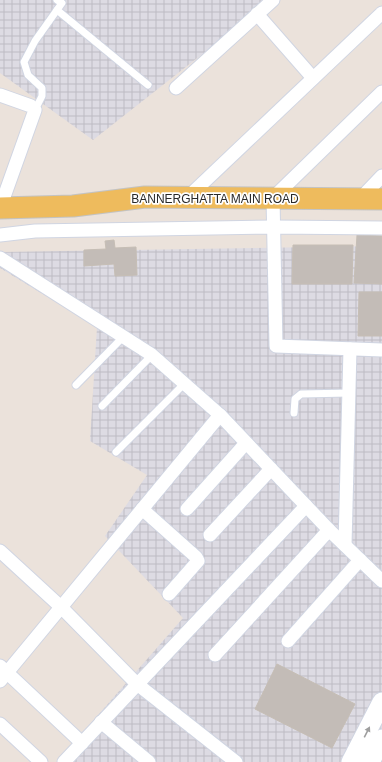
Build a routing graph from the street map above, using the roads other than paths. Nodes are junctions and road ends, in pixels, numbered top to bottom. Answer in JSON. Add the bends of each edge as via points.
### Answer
{"nodes":[{"id":1,"x":273,"y":0,"type":"edge"},
{"id":2,"x":61,"y":1,"type":"edge"},
{"id":3,"x":57,"y":10,"type":"junction"},
{"id":4,"x":382,"y":13,"type":"edge"},
{"id":5,"x":257,"y":14,"type":"junction"},
{"id":6,"x":313,"y":78,"type":"junction"},
{"id":7,"x":148,"y":85,"type":"dead end"},
{"id":8,"x":176,"y":88,"type":"dead end"},
{"id":9,"x":1,"y":89,"type":"edge"},
{"id":10,"x":382,"y":92,"type":"edge"},
{"id":11,"x":35,"y":110,"type":"junction"},
{"id":12,"x":382,"y":176,"type":"edge"},
{"id":13,"x":187,"y":198,"type":"junction"},
{"id":14,"x":273,"y":198,"type":"junction"},
{"id":15,"x":360,"y":199,"type":"junction"},
{"id":16,"x":382,"y":199,"type":"edge"},
{"id":17,"x":34,"y":207,"type":"junction"},
{"id":18,"x":0,"y":208,"type":"edge"},
{"id":19,"x":274,"y":227,"type":"junction"},
{"id":20,"x":382,"y":228,"type":"edge"},
{"id":21,"x":35,"y":231,"type":"junction"},
{"id":22,"x":0,"y":235,"type":"edge"},
{"id":23,"x":0,"y":258,"type":"edge"},
{"id":24,"x":123,"y":337,"type":"junction"},
{"id":25,"x":350,"y":349,"type":"junction"},
{"id":26,"x":382,"y":350,"type":"edge"},
{"id":27,"x":152,"y":355,"type":"junction"},
{"id":28,"x":184,"y":384,"type":"junction"},
{"id":29,"x":76,"y":386,"type":"dead end"},
{"id":30,"x":349,"y":393,"type":"junction"},
{"id":31,"x":102,"y":406,"type":"dead end"},
{"id":32,"x":294,"y":413,"type":"dead end"},
{"id":33,"x":220,"y":415,"type":"junction"},
{"id":34,"x":246,"y":443,"type":"junction"},
{"id":35,"x":116,"y":452,"type":"dead end"},
{"id":36,"x":271,"y":469,"type":"junction"},
{"id":37,"x":306,"y":506,"type":"junction"},
{"id":38,"x":142,"y":509,"type":"junction"},
{"id":39,"x":187,"y":509,"type":"dead end"},
{"id":40,"x":329,"y":530,"type":"junction"},
{"id":41,"x":210,"y":535,"type":"dead end"},
{"id":42,"x":345,"y":545,"type":"junction"},
{"id":43,"x":0,"y":551,"type":"edge"},
{"id":44,"x":360,"y":560,"type":"junction"},
{"id":45,"x":382,"y":581,"type":"edge"},
{"id":46,"x":169,"y":594,"type":"dead end"},
{"id":47,"x":61,"y":607,"type":"junction"},
{"id":48,"x":288,"y":641,"type":"dead end"},
{"id":49,"x":215,"y":655,"type":"dead end"},
{"id":50,"x":2,"y":673,"type":"edge"},
{"id":51,"x":137,"y":684,"type":"junction"},
{"id":52,"x":382,"y":702,"type":"edge"},
{"id":53,"x":101,"y":722,"type":"junction"},
{"id":54,"x":0,"y":724,"type":"edge"},
{"id":55,"x":382,"y":739,"type":"edge"},
{"id":56,"x":82,"y":742,"type":"junction"},
{"id":57,"x":41,"y":762,"type":"edge"},
{"id":58,"x":64,"y":762,"type":"edge"},
{"id":59,"x":149,"y":762,"type":"edge"},
{"id":60,"x":236,"y":762,"type":"edge"},
{"id":61,"x":352,"y":762,"type":"edge"},
{"id":62,"x":370,"y":762,"type":"edge"}],
"edges":[{"from":1,"to":5,"type":"street"},
{"from":2,"to":3,"type":"lane"},
{"from":3,"to":7,"type":"lane"},
{"from":3,"to":11,"type":"lane","via":[[24,62],[28,75],[42,88],[42,96]]},
{"from":4,"to":6,"type":"street"},
{"from":5,"to":6,"type":"street"},
{"from":5,"to":8,"type":"street"},
{"from":6,"to":13,"type":"street"},
{"from":9,"to":11,"type":"street"},
{"from":10,"to":14,"type":"street"},
{"from":11,"to":18,"type":"street"},
{"from":12,"to":15,"type":"street"},
{"from":13,"to":14,"type":"main road","name":"BANNERGHATTA MAIN ROAD"},
{"from":13,"to":17,"type":"main road","name":"BANNERGHATTA MAIN ROAD","via":[[145,197],[73,206]]},
{"from":14,"to":15,"type":"main road","name":"BANNERGHATTA MAIN ROAD"},
{"from":14,"to":19,"type":"street"},
{"from":15,"to":16,"type":"main road","name":"BANNERGHATTA MAIN ROAD"},
{"from":17,"to":18,"type":"main road","name":"BANNERGHATTA MAIN ROAD"},
{"from":17,"to":21,"type":"street"},
{"from":19,"to":20,"type":"street"},
{"from":19,"to":21,"type":"street"},
{"from":19,"to":25,"type":"street","via":[[276,346]]},
{"from":21,"to":22,"type":"street"},
{"from":23,"to":24,"type":"street"},
{"from":24,"to":27,"type":"street"},
{"from":24,"to":29,"type":"lane"},
{"from":25,"to":26,"type":"street"},
{"from":25,"to":30,"type":"street"},
{"from":27,"to":28,"type":"street"},
{"from":27,"to":31,"type":"lane"},
{"from":28,"to":33,"type":"street"},
{"from":28,"to":35,"type":"lane"},
{"from":30,"to":32,"type":"lane","via":[[301,394],[295,399]]},
{"from":30,"to":42,"type":"street"},
{"from":33,"to":34,"type":"street"},
{"from":33,"to":38,"type":"street"},
{"from":34,"to":36,"type":"street"},
{"from":34,"to":39,"type":"street"},
{"from":36,"to":37,"type":"street"},
{"from":36,"to":41,"type":"street"},
{"from":37,"to":40,"type":"street"},
{"from":37,"to":51,"type":"street"},
{"from":38,"to":46,"type":"street","via":[[198,561]]},
{"from":38,"to":47,"type":"street"},
{"from":40,"to":42,"type":"street"},
{"from":40,"to":49,"type":"street"},
{"from":42,"to":44,"type":"street"},
{"from":43,"to":47,"type":"street"},
{"from":44,"to":45,"type":"street"},
{"from":44,"to":48,"type":"street"},
{"from":47,"to":50,"type":"street"},
{"from":47,"to":51,"type":"street"},
{"from":50,"to":56,"type":"street"},
{"from":51,"to":53,"type":"street"},
{"from":51,"to":60,"type":"street"},
{"from":61,"to":52,"type":"main road","one_way":true},
{"from":53,"to":56,"type":"street"},
{"from":53,"to":59,"type":"street"},
{"from":54,"to":57,"type":"street"},
{"from":55,"to":62,"type":"main road"},
{"from":56,"to":58,"type":"street"}]}
